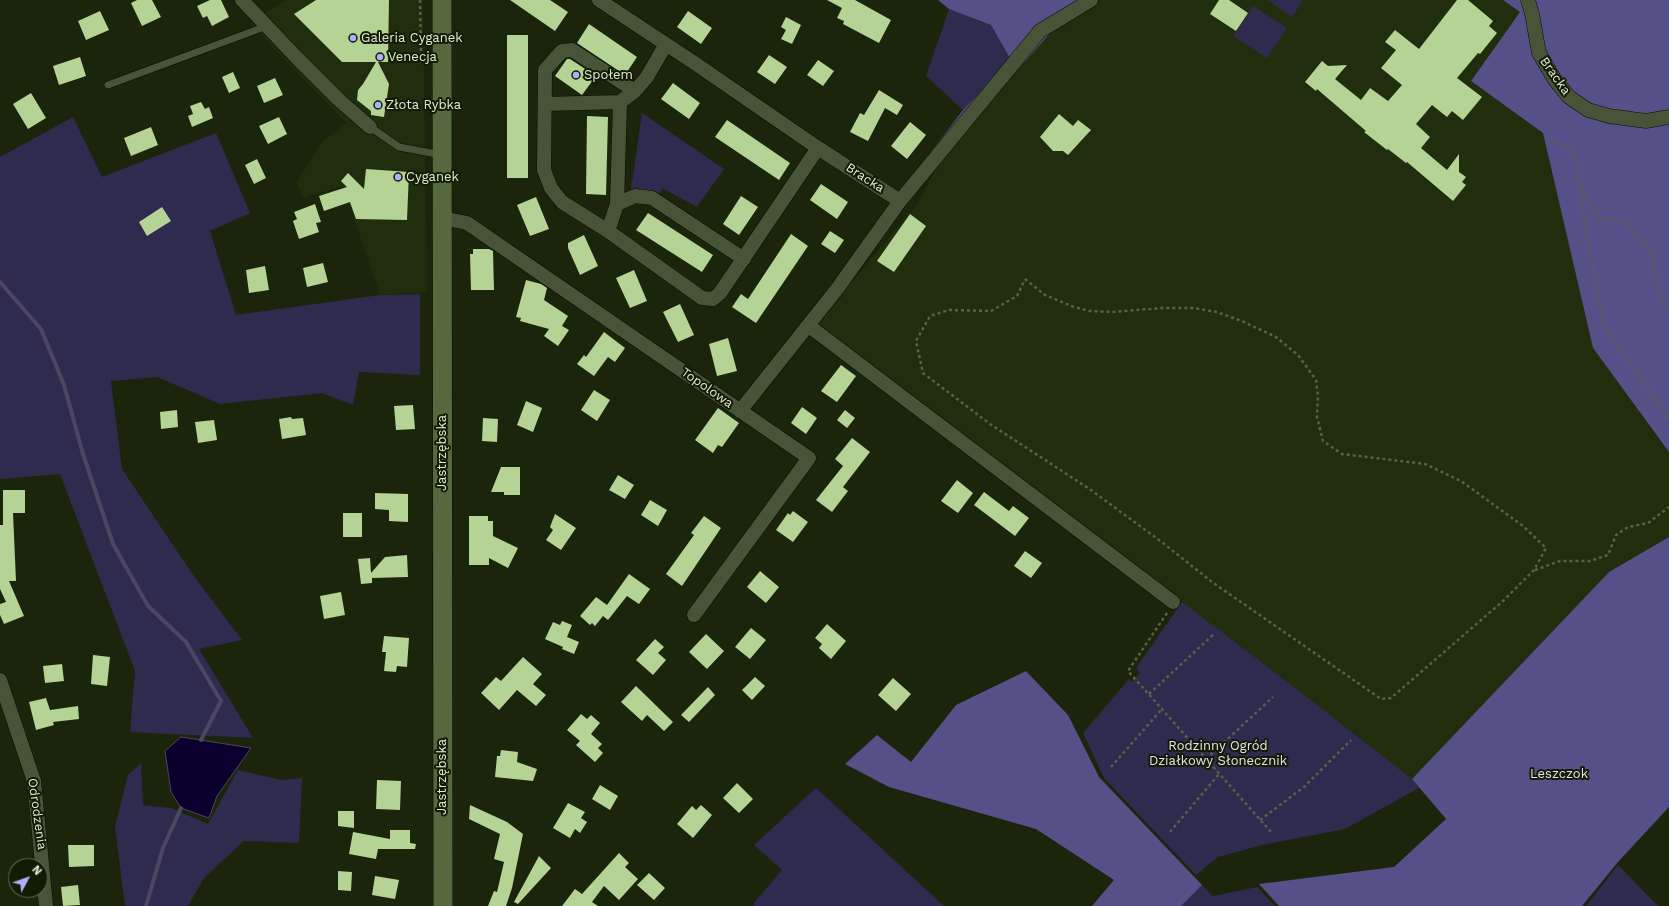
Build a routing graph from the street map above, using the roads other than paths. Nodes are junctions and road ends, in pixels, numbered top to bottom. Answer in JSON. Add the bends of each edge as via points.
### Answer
{"nodes":[{"id":1,"x":242,"y":0,"type":"edge"},
{"id":2,"x":442,"y":0,"type":"edge"},
{"id":3,"x":599,"y":0,"type":"edge"},
{"id":4,"x":1091,"y":0,"type":"edge"},
{"id":5,"x":1528,"y":0,"type":"edge"},
{"id":6,"x":267,"y":26,"type":"junction"},
{"id":7,"x":666,"y":44,"type":"junction"},
{"id":8,"x":108,"y":85,"type":"dead end"},
{"id":9,"x":635,"y":91,"type":"junction"},
{"id":10,"x":620,"y":102,"type":"junction"},
{"id":11,"x":545,"y":104,"type":"junction"},
{"id":12,"x":1669,"y":117,"type":"edge"},
{"id":13,"x":370,"y":127,"type":"joint"},
{"id":14,"x":818,"y":148,"type":"junction"},
{"id":15,"x":442,"y":155,"type":"junction"},
{"id":16,"x":900,"y":201,"type":"junction"},
{"id":17,"x":618,"y":204,"type":"junction"},
{"id":18,"x":442,"y":218,"type":"junction"},
{"id":19,"x":608,"y":231,"type":"junction"},
{"id":20,"x":744,"y":259,"type":"junction"},
{"id":21,"x":809,"y":326,"type":"junction"},
{"id":22,"x":740,"y":411,"type":"junction"},
{"id":23,"x":1174,"y":602,"type":"road end"},
{"id":24,"x":694,"y":614,"type":"dead end"},
{"id":25,"x":0,"y":680,"type":"edge"},
{"id":26,"x":46,"y":906,"type":"edge"},
{"id":27,"x":443,"y":906,"type":"edge"}],
"edges":[{"from":1,"to":6,"type":"street"},
{"from":2,"to":15,"type":"main road","name":"Jastrzębska"},
{"from":3,"to":7,"type":"street","name":"Bracka"},
{"from":4,"to":16,"type":"street","via":[[1040,31]]},
{"from":5,"to":12,"type":"street","name":"Bracka","via":[[1539,53],[1568,97],[1588,110],[1610,116],[1646,120]]},
{"from":6,"to":8,"type":"lane"},
{"from":6,"to":13,"type":"street","via":[[339,100]]},
{"from":7,"to":9,"type":"street"},
{"from":7,"to":14,"type":"street","name":"Bracka"},
{"from":9,"to":10,"type":"street"},
{"from":9,"to":11,"type":"street","via":[[572,50],[562,51],[545,70]]},
{"from":10,"to":11,"type":"street"},
{"from":10,"to":17,"type":"street"},
{"from":11,"to":19,"type":"street","via":[[544,170],[551,188],[562,202]]},
{"from":13,"to":15,"type":"lane","via":[[399,147]]},
{"from":14,"to":16,"type":"street","name":"Bracka"},
{"from":14,"to":20,"type":"street"},
{"from":15,"to":18,"type":"main road","name":"Jastrzębska"},
{"from":16,"to":21,"type":"street"},
{"from":17,"to":19,"type":"street"},
{"from":17,"to":20,"type":"street","via":[[635,196],[652,198]]},
{"from":18,"to":22,"type":"street","name":"Topolowa","via":[[467,223]]},
{"from":18,"to":27,"type":"main road","name":"Jastrzębska"},
{"from":19,"to":20,"type":"street","via":[[702,298],[713,299],[720,293]]},
{"from":21,"to":22,"type":"street"},
{"from":21,"to":23,"type":"street"},
{"from":22,"to":24,"type":"street","name":"Topolowa","via":[[809,458]]},
{"from":25,"to":26,"type":"street","name":"Odrodzenia","via":[[34,781]]}]}
